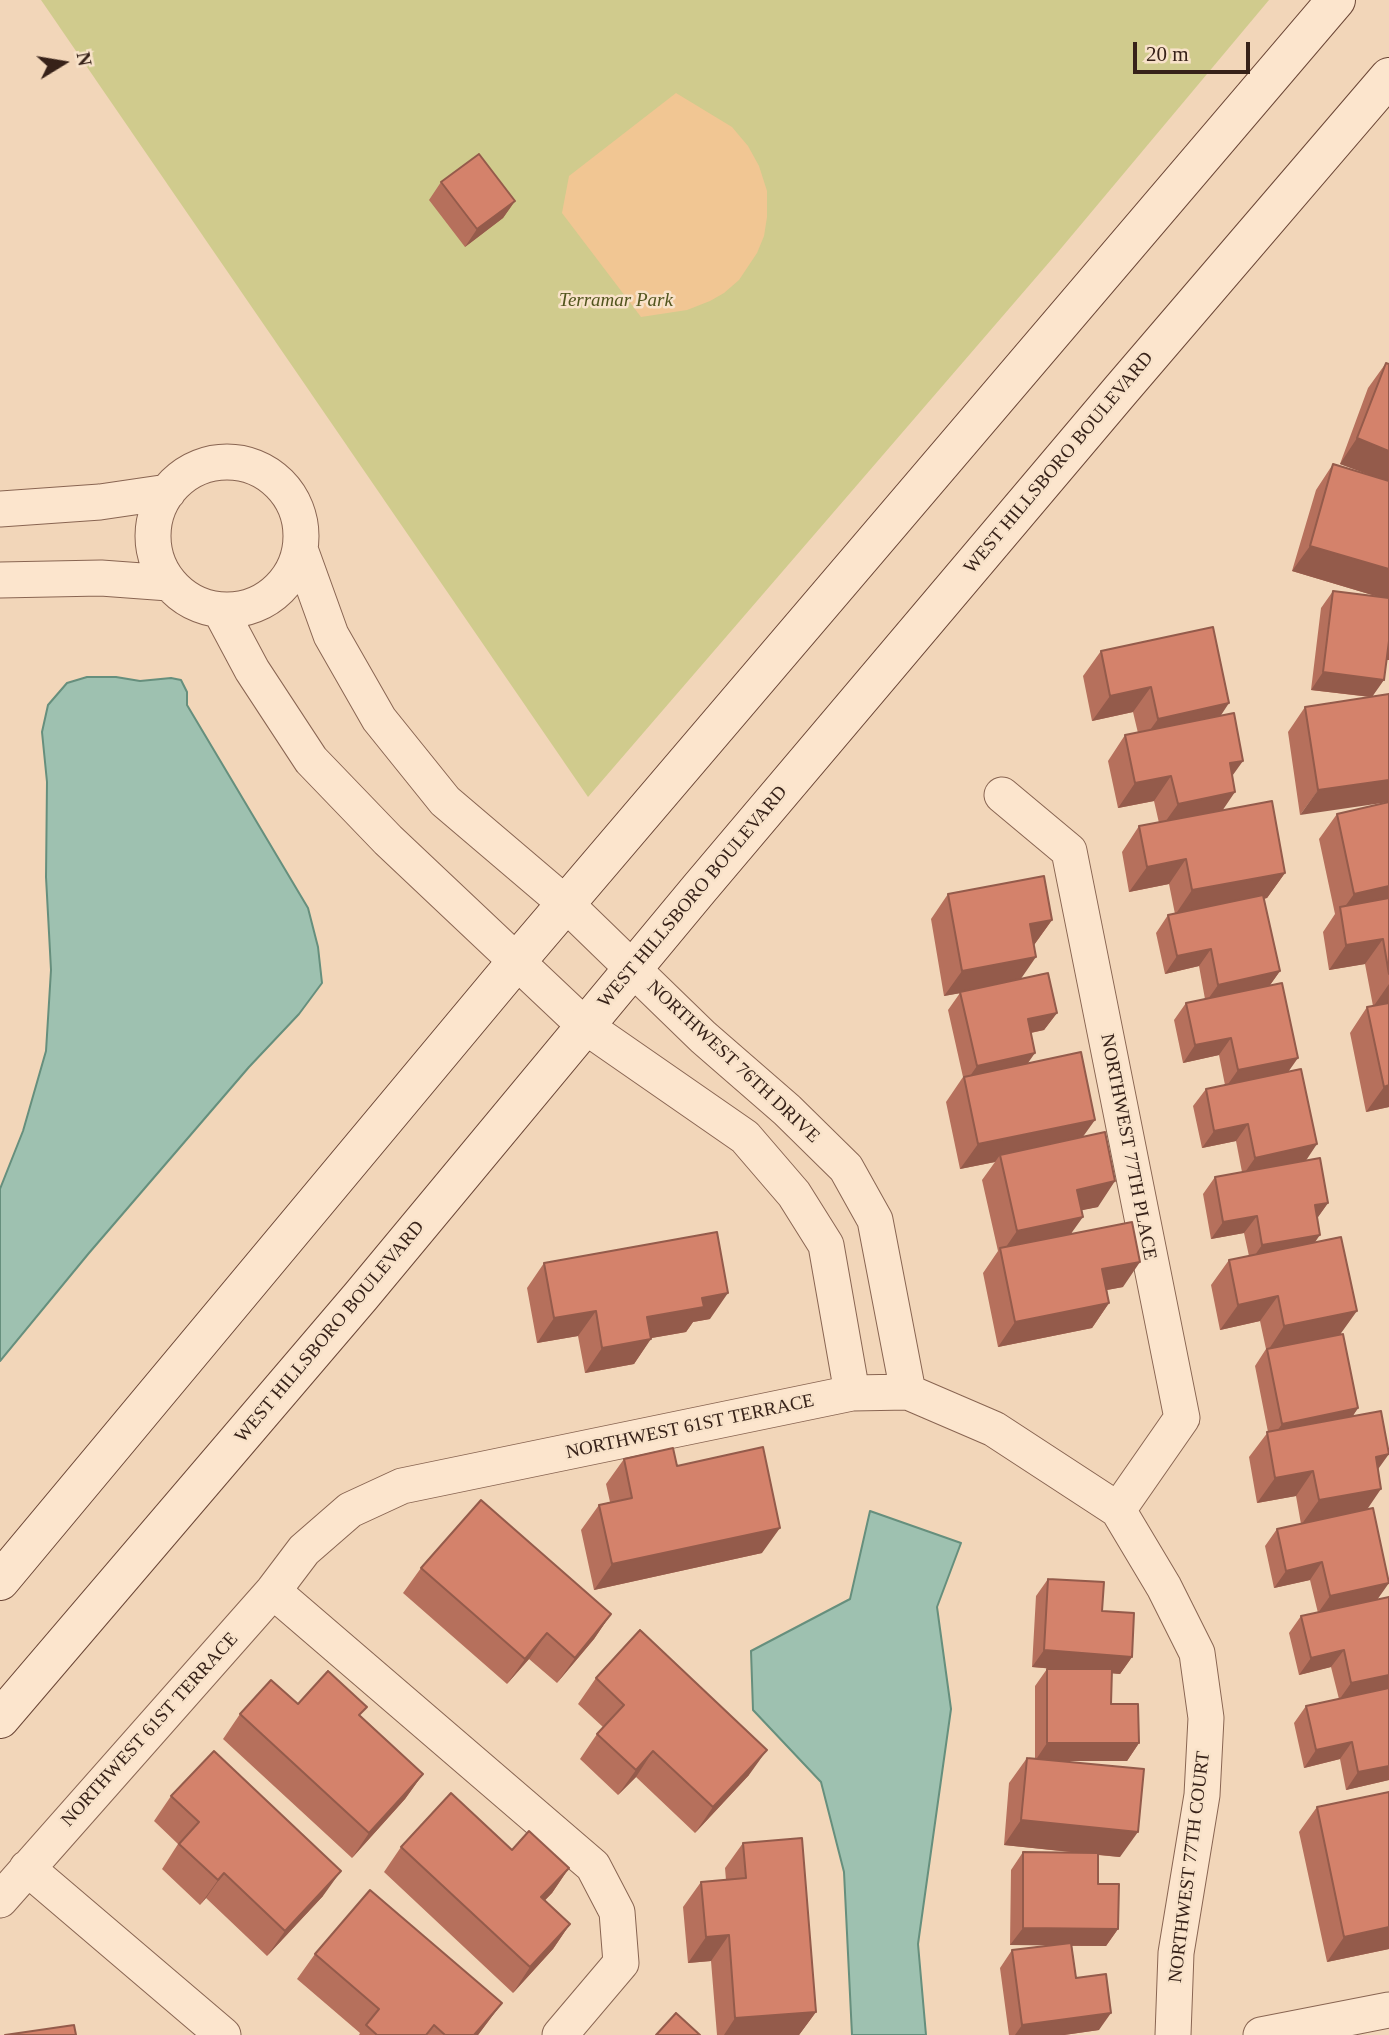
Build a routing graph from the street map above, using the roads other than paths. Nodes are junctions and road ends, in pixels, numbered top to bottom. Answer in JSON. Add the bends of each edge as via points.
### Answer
{"nodes":[{"id":1,"x":1336,"y":0,"type":"edge"},
{"id":2,"x":1389,"y":76,"type":"edge"},
{"id":3,"x":167,"y":492,"type":"junction"},
{"id":4,"x":0,"y":509,"type":"edge"},
{"id":5,"x":300,"y":549,"type":"junction"},
{"id":6,"x":0,"y":580,"type":"edge"},
{"id":7,"x":169,"y":583,"type":"junction"},
{"id":8,"x":219,"y":610,"type":"junction"},
{"id":9,"x":1002,"y":796,"type":"dead end"},
{"id":10,"x":566,"y":904,"type":"junction"},
{"id":11,"x":517,"y":961,"type":"junction"},
{"id":12,"x":633,"y":968,"type":"junction"},
{"id":13,"x":585,"y":1027,"type":"junction"},
{"id":14,"x":908,"y":1392,"type":"junction"},
{"id":15,"x":852,"y":1393,"type":"junction"},
{"id":16,"x":1118,"y":1510,"type":"junction"},
{"id":17,"x":0,"y":1581,"type":"edge"},
{"id":18,"x":273,"y":1591,"type":"junction"},
{"id":19,"x":0,"y":1719,"type":"edge"},
{"id":20,"x":27,"y":1868,"type":"junction"},
{"id":21,"x":0,"y":1900,"type":"edge"},
{"id":22,"x":1389,"y":2010,"type":"edge"},
{"id":23,"x":223,"y":2035,"type":"edge"},
{"id":24,"x":560,"y":2035,"type":"edge"},
{"id":25,"x":1173,"y":2035,"type":"edge"},
{"id":26,"x":1261,"y":2035,"type":"edge"}],
"edges":[{"from":1,"to":10,"type":"street"},
{"from":2,"to":12,"type":"street","name":"WEST HILLSBORO BOULEVARD"},
{"from":3,"to":4,"type":"street"},
{"from":3,"to":5,"type":"street","via":[[185,475],[208,464],[232,462],[256,468],[277,481],[292,501],[300,524]]},
{"from":3,"to":7,"type":"street","via":[[156,513],[153,538],[157,561]]},
{"from":5,"to":8,"type":"street","via":[[293,570],[263,602]]},
{"from":5,"to":10,"type":"street","name":"NORTHWEST 76TH DRIVE","via":[[331,635],[379,719],[445,801]]},
{"from":6,"to":7,"type":"street","via":[[102,578]]},
{"from":7,"to":8,"type":"street","via":[[200,606]]},
{"from":8,"to":11,"type":"street","via":[[311,760]]},
{"from":9,"to":16,"type":"street","name":"NORTHWEST 77TH PLACE","via":[[1069,851],[1182,1418]]},
{"from":10,"to":11,"type":"street"},
{"from":10,"to":12,"type":"street","name":"NORTHWEST 76TH DRIVE"},
{"from":11,"to":13,"type":"street"},
{"from":11,"to":17,"type":"street"},
{"from":12,"to":13,"type":"street","name":"WEST HILLSBORO BOULEVARD"},
{"from":12,"to":14,"type":"street","name":"NORTHWEST 76TH DRIVE","via":[[846,1168],[875,1220]]},
{"from":13,"to":15,"type":"street","via":[[745,1137],[794,1194],[826,1245]]},
{"from":13,"to":19,"type":"street","name":"WEST HILLSBORO BOULEVARD"},
{"from":14,"to":15,"type":"street","name":"NORTHWEST 61ST TERRACE"},
{"from":14,"to":16,"type":"street","name":"NORTHWEST 61ST TERRACE","via":[[994,1429]]},
{"from":15,"to":18,"type":"street","name":"NORTHWEST 61ST TERRACE","via":[[402,1486],[350,1510],[303,1550]]},
{"from":16,"to":25,"type":"street","name":"NORTHWEST 77TH COURT","via":[[1164,1587],[1196,1653],[1206,1718],[1202,1795],[1176,1953]]},
{"from":18,"to":20,"type":"street","name":"NORTHWEST 61ST TERRACE"},
{"from":18,"to":24,"type":"street","via":[[593,1866],[617,1912],[621,1963]]},
{"from":20,"to":21,"type":"street","name":"NORTHWEST 61ST TERRACE"},
{"from":20,"to":23,"type":"street"},
{"from":22,"to":26,"type":"street"}]}
